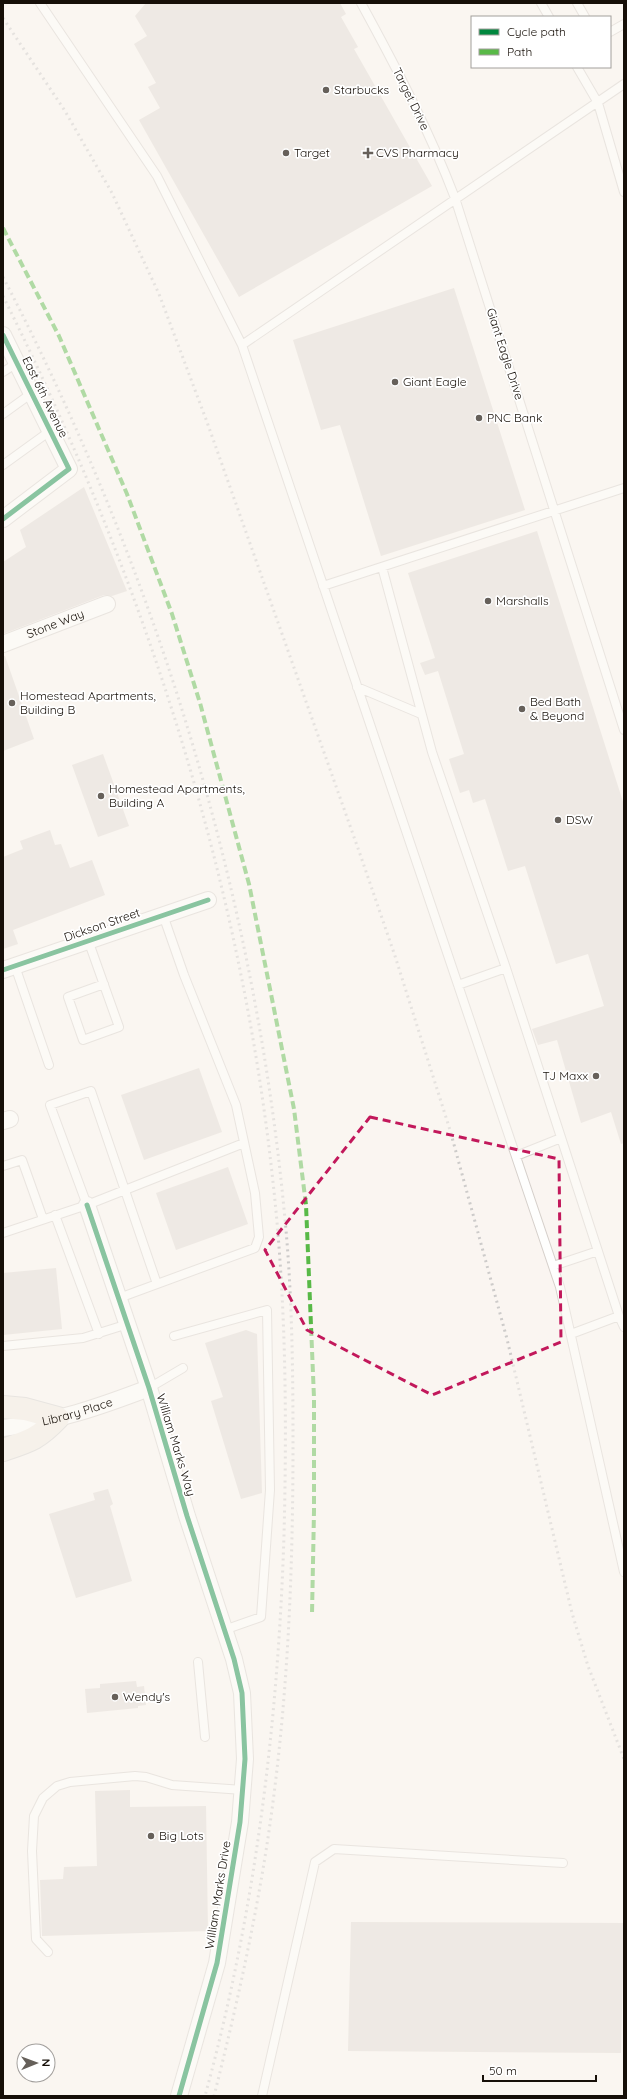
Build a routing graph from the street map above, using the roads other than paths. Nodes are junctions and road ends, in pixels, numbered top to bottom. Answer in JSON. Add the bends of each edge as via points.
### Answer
{"nodes":[{"id":1,"x":40,"y":3,"type":"edge"},
{"id":2,"x":361,"y":3,"type":"edge"},
{"id":3,"x":541,"y":3,"type":"edge"},
{"id":4,"x":577,"y":3,"type":"edge"},
{"id":5,"x":548,"y":16,"type":"edge"},
{"id":6,"x":584,"y":16,"type":"edge"},
{"id":7,"x":624,"y":24,"type":"edge"},
{"id":8,"x":611,"y":31,"type":"edge"},
{"id":9,"x":578,"y":68,"type":"edge"},
{"id":10,"x":624,"y":84,"type":"edge"},
{"id":11,"x":598,"y":103,"type":"junction"},
{"id":12,"x":624,"y":192,"type":"edge"},
{"id":13,"x":455,"y":198,"type":"junction"},
{"id":14,"x":3,"y":335,"type":"edge"},
{"id":15,"x":242,"y":345,"type":"junction"},
{"id":16,"x":17,"y":363,"type":"junction"},
{"id":17,"x":3,"y":372,"type":"edge"},
{"id":18,"x":32,"y":393,"type":"junction"},
{"id":19,"x":3,"y":414,"type":"edge"},
{"id":20,"x":50,"y":431,"type":"junction"},
{"id":21,"x":3,"y":465,"type":"edge"},
{"id":22,"x":624,"y":488,"type":"edge"},
{"id":23,"x":555,"y":510,"type":"junction"},
{"id":24,"x":3,"y":519,"type":"edge"},
{"id":25,"x":382,"y":567,"type":"junction"},
{"id":26,"x":323,"y":586,"type":"junction"},
{"id":27,"x":107,"y":604,"type":"dead end"},
{"id":28,"x":3,"y":644,"type":"edge"},
{"id":29,"x":357,"y":687,"type":"junction"},
{"id":30,"x":421,"y":714,"type":"junction"},
{"id":31,"x":624,"y":730,"type":"edge"},
{"id":32,"x":208,"y":900,"type":"dead end"},
{"id":33,"x":163,"y":915,"type":"junction"},
{"id":34,"x":88,"y":940,"type":"junction"},
{"id":35,"x":9,"y":968,"type":"edge"},
{"id":36,"x":506,"y":968,"type":"junction"},
{"id":37,"x":104,"y":984,"type":"junction"},
{"id":38,"x":458,"y":985,"type":"junction"},
{"id":39,"x":48,"y":1065,"type":"dead end"},
{"id":40,"x":561,"y":1138,"type":"junction"},
{"id":41,"x":244,"y":1144,"type":"junction"},
{"id":42,"x":516,"y":1156,"type":"junction"},
{"id":43,"x":3,"y":1166,"type":"edge"},
{"id":44,"x":126,"y":1190,"type":"junction"},
{"id":45,"x":87,"y":1205,"type":"junction"},
{"id":46,"x":55,"y":1215,"type":"junction"},
{"id":47,"x":43,"y":1220,"type":"junction"},
{"id":48,"x":3,"y":1233,"type":"edge"},
{"id":49,"x":598,"y":1251,"type":"junction"},
{"id":50,"x":553,"y":1266,"type":"junction"},
{"id":51,"x":157,"y":1284,"type":"junction"},
{"id":52,"x":119,"y":1298,"type":"junction"},
{"id":53,"x":619,"y":1316,"type":"junction"},
{"id":54,"x":128,"y":1324,"type":"junction"},
{"id":55,"x":624,"y":1327,"type":"edge"},
{"id":56,"x":99,"y":1334,"type":"junction"},
{"id":57,"x":571,"y":1334,"type":"junction"},
{"id":58,"x":174,"y":1336,"type":"dead end"},
{"id":59,"x":3,"y":1346,"type":"edge"},
{"id":60,"x":183,"y":1368,"type":"dead end"},
{"id":61,"x":149,"y":1388,"type":"junction"},
{"id":62,"x":3,"y":1407,"type":"edge"},
{"id":63,"x":58,"y":1418,"type":"junction"},
{"id":64,"x":3,"y":1428,"type":"edge"},
{"id":65,"x":3,"y":1450,"type":"edge"},
{"id":66,"x":624,"y":1572,"type":"edge"},
{"id":67,"x":224,"y":1630,"type":"junction"},
{"id":68,"x":198,"y":1662,"type":"dead end"},
{"id":69,"x":242,"y":1693,"type":"joint"},
{"id":70,"x":205,"y":1737,"type":"dead end"},
{"id":71,"x":242,"y":1790,"type":"junction"},
{"id":72,"x":563,"y":1863,"type":"dead end"},
{"id":73,"x":48,"y":1952,"type":"dead end"},
{"id":74,"x":179,"y":2096,"type":"edge"},
{"id":75,"x":262,"y":2096,"type":"edge"}],
"edges":[{"from":1,"to":15,"type":"lane","via":[[157,176]]},
{"from":2,"to":13,"type":"lane","name":"Target Drive","via":[[400,75],[438,155]]},
{"from":3,"to":5,"type":"lane"},
{"from":4,"to":6,"type":"lane"},
{"from":7,"to":8,"type":"lane"},
{"from":9,"to":11,"type":"lane"},
{"from":10,"to":11,"type":"lane"},
{"from":11,"to":12,"type":"lane"},
{"from":11,"to":13,"type":"lane"},
{"from":13,"to":15,"type":"lane"},
{"from":13,"to":23,"type":"lane","name":"Giant Eagle Drive"},
{"from":14,"to":16,"type":"street","name":"East 6th Avenue"},
{"from":15,"to":26,"type":"lane"},
{"from":16,"to":17,"type":"lane"},
{"from":16,"to":18,"type":"street","name":"East 6th Avenue"},
{"from":18,"to":19,"type":"lane"},
{"from":18,"to":20,"type":"street","name":"East 6th Avenue"},
{"from":20,"to":21,"type":"lane"},
{"from":20,"to":24,"type":"street","name":"East 6th Avenue","via":[[69,468]]},
{"from":22,"to":23,"type":"lane"},
{"from":23,"to":25,"type":"lane"},
{"from":23,"to":31,"type":"lane","name":"Giant Eagle Drive"},
{"from":25,"to":26,"type":"lane"},
{"from":25,"to":30,"type":"lane"},
{"from":26,"to":29,"type":"lane"},
{"from":27,"to":28,"type":"street","name":"Stone Way"},
{"from":29,"to":30,"type":"lane"},
{"from":29,"to":38,"type":"lane"},
{"from":30,"to":36,"type":"lane"},
{"from":32,"to":33,"type":"street","name":"Dickson Street"},
{"from":33,"to":34,"type":"street","name":"Dickson Street"},
{"from":33,"to":41,"type":"lane","via":[[236,1105]]},
{"from":34,"to":35,"type":"street","name":"Dickson Street"},
{"from":34,"to":37,"type":"lane"},
{"from":35,"to":39,"type":"lane"},
{"from":36,"to":38,"type":"lane"},
{"from":36,"to":40,"type":"lane"},
{"from":37,"to":37,"type":"lane","via":[[119,1027],[83,1040],[68,997]]},
{"from":38,"to":42,"type":"lane"},
{"from":40,"to":42,"type":"lane"},
{"from":40,"to":49,"type":"lane"},
{"from":41,"to":44,"type":"lane"},
{"from":41,"to":51,"type":"lane","via":[[255,1193],[259,1237],[255,1248]]},
{"from":42,"to":50,"type":"lane"},
{"from":43,"to":47,"type":"lane","via":[[22,1160]]},
{"from":44,"to":45,"type":"lane"},
{"from":44,"to":45,"type":"lane","via":[[91,1091],[50,1105]]},
{"from":44,"to":51,"type":"lane"},
{"from":45,"to":46,"type":"lane"},
{"from":45,"to":52,"type":"street","name":"William Marks Way"},
{"from":46,"to":47,"type":"lane"},
{"from":46,"to":56,"type":"lane"},
{"from":47,"to":48,"type":"lane"},
{"from":49,"to":50,"type":"lane"},
{"from":49,"to":53,"type":"lane"},
{"from":50,"to":57,"type":"lane"},
{"from":51,"to":52,"type":"lane"},
{"from":52,"to":54,"type":"street","name":"William Marks Way"},
{"from":53,"to":55,"type":"lane"},
{"from":53,"to":57,"type":"lane"},
{"from":54,"to":56,"type":"lane"},
{"from":54,"to":61,"type":"street","name":"William Marks Way"},
{"from":56,"to":59,"type":"lane"},
{"from":57,"to":66,"type":"lane"},
{"from":58,"to":67,"type":"lane","via":[[267,1310],[270,1490],[260,1617]]},
{"from":60,"to":61,"type":"lane"},
{"from":61,"to":63,"type":"street","name":"Library Place","via":[[94,1409]]},
{"from":61,"to":67,"type":"street","name":"William Marks Way"},
{"from":62,"to":63,"type":"main road","via":[[24,1409]]},
{"from":63,"to":64,"type":"street","name":"Library Place"},
{"from":63,"to":65,"type":"main road","via":[[32,1440]]},
{"from":67,"to":69,"type":"street","name":"William Marks Way"},
{"from":68,"to":70,"type":"lane"},
{"from":69,"to":71,"type":"street","name":"William Marks Drive","via":[[246,1759]]},
{"from":71,"to":73,"type":"lane","via":[[172,1785],[135,1776],[70,1782],[57,1786],[43,1798],[34,1816],[32,1851],[36,1939]]},
{"from":71,"to":74,"type":"street","name":"William Marks Drive","via":[[240,1822],[217,1963]]},
{"from":72,"to":75,"type":"lane","via":[[334,1849],[315,1862]]}]}
